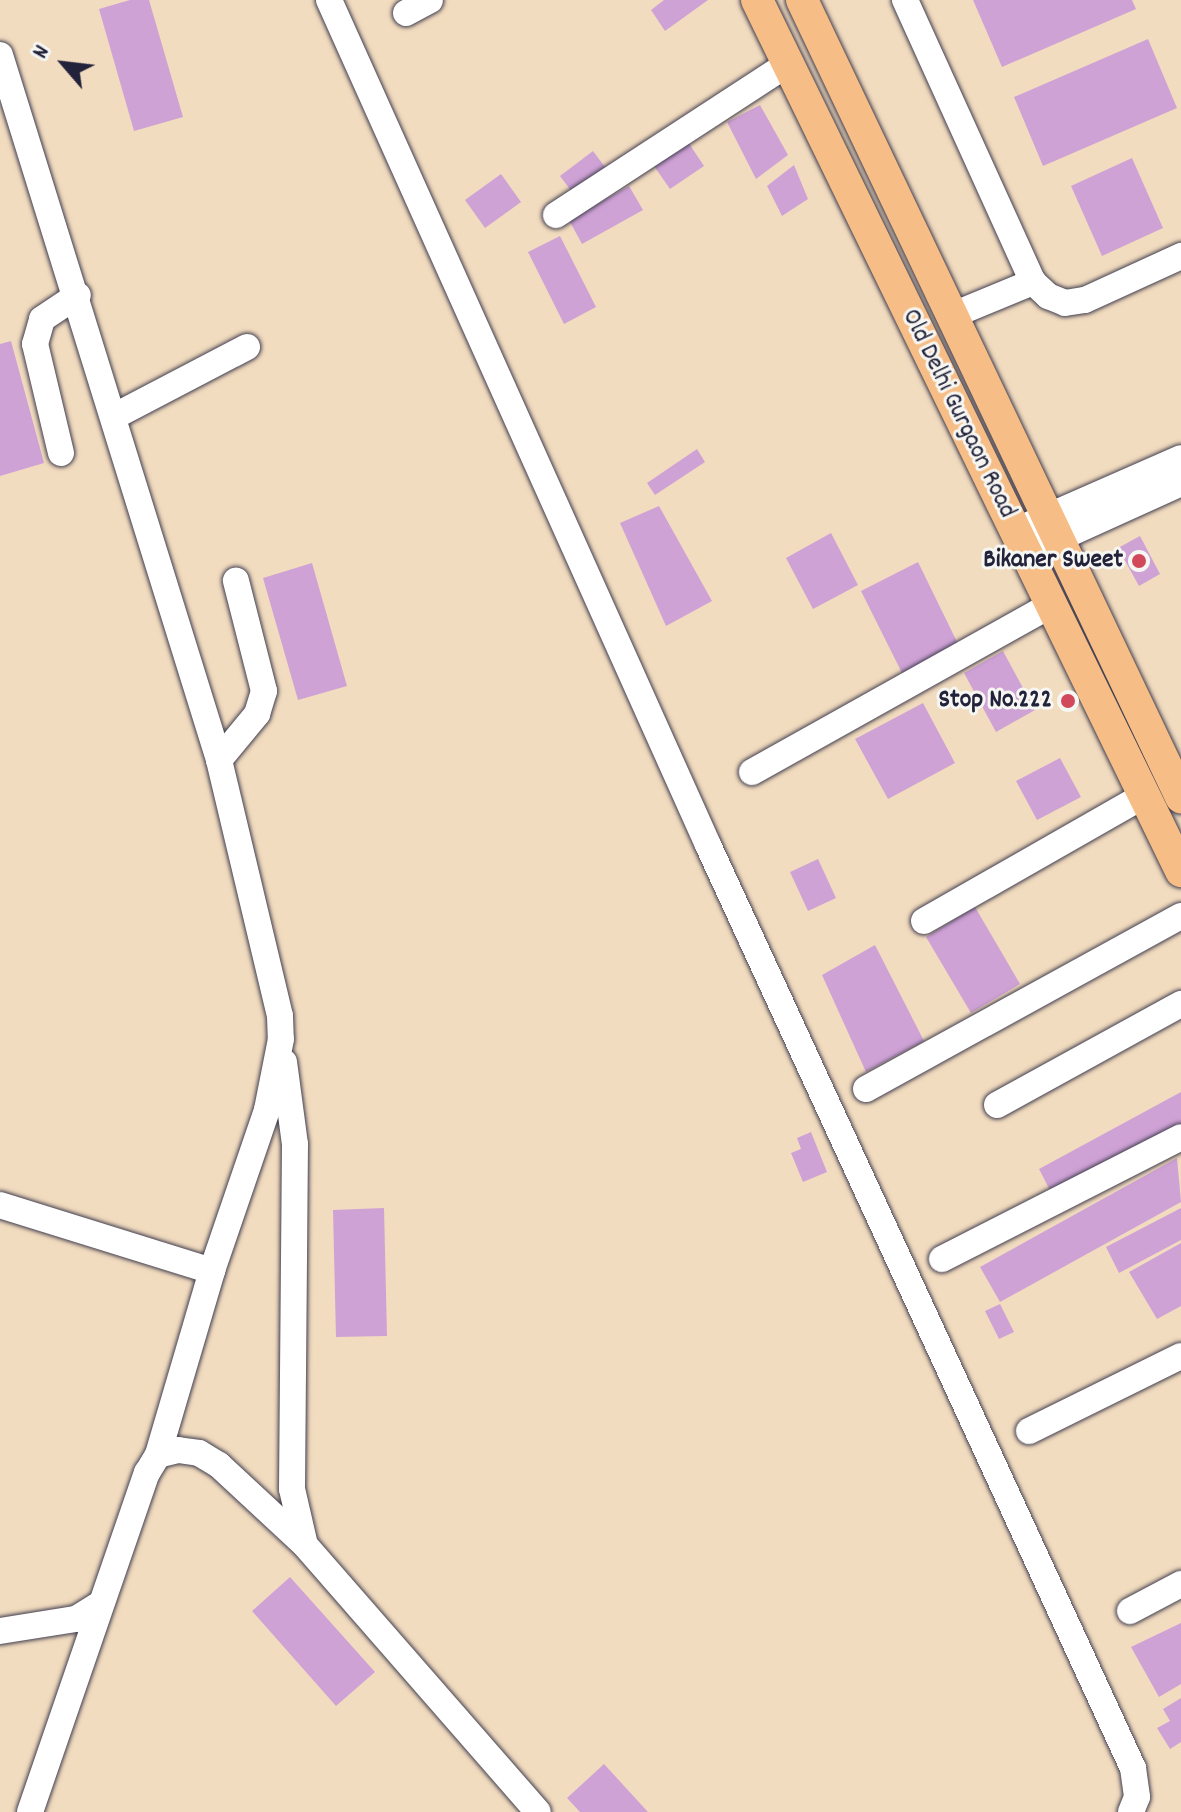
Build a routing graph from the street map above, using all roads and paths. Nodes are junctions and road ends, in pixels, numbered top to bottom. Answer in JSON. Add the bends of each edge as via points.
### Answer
{"nodes":[{"id":1,"x":329,"y":0,"type":"edge"},
{"id":2,"x":430,"y":0,"type":"edge"},
{"id":3,"x":757,"y":0,"type":"edge"},
{"id":4,"x":802,"y":0,"type":"edge"},
{"id":5,"x":905,"y":0,"type":"edge"},
{"id":6,"x":406,"y":13,"type":"dead end"},
{"id":7,"x":0,"y":55,"type":"edge"},
{"id":8,"x":788,"y":64,"type":"junction"},
{"id":9,"x":556,"y":215,"type":"dead end"},
{"id":10,"x":1181,"y":256,"type":"edge"},
{"id":11,"x":1033,"y":282,"type":"junction"},
{"id":12,"x":78,"y":295,"type":"junction"},
{"id":13,"x":953,"y":315,"type":"junction"},
{"id":14,"x":247,"y":347,"type":"dead end"},
{"id":15,"x":115,"y":416,"type":"junction"},
{"id":16,"x":61,"y":453,"type":"dead end"},
{"id":17,"x":1181,"y":458,"type":"edge"},
{"id":18,"x":1181,"y":483,"type":"edge"},
{"id":19,"x":1053,"y":527,"type":"junction"},
{"id":20,"x":1021,"y":542,"type":"junction"},
{"id":21,"x":236,"y":581,"type":"dead end"},
{"id":22,"x":1052,"y":604,"type":"junction"},
{"id":23,"x":219,"y":760,"type":"junction"},
{"id":24,"x":752,"y":772,"type":"dead end"},
{"id":25,"x":1145,"y":795,"type":"junction"},
{"id":26,"x":1181,"y":797,"type":"edge"},
{"id":27,"x":1181,"y":871,"type":"edge"},
{"id":28,"x":1181,"y":916,"type":"edge"},
{"id":29,"x":924,"y":921,"type":"dead end"},
{"id":30,"x":1181,"y":1004,"type":"edge"},
{"id":31,"x":281,"y":1039,"type":"junction"},
{"id":32,"x":866,"y":1089,"type":"dead end"},
{"id":33,"x":997,"y":1105,"type":"dead end"},
{"id":34,"x":1181,"y":1137,"type":"edge"},
{"id":35,"x":0,"y":1205,"type":"edge"},
{"id":36,"x":942,"y":1259,"type":"dead end"},
{"id":37,"x":212,"y":1271,"type":"junction"},
{"id":38,"x":1181,"y":1356,"type":"edge"},
{"id":39,"x":1029,"y":1431,"type":"dead end"},
{"id":40,"x":158,"y":1455,"type":"junction"},
{"id":41,"x":305,"y":1545,"type":"junction"},
{"id":42,"x":1181,"y":1584,"type":"edge"},
{"id":43,"x":98,"y":1605,"type":"junction"},
{"id":44,"x":1130,"y":1611,"type":"dead end"},
{"id":45,"x":0,"y":1631,"type":"edge"},
{"id":46,"x":30,"y":1812,"type":"edge"},
{"id":47,"x":538,"y":1812,"type":"edge"},
{"id":48,"x":1131,"y":1812,"type":"edge"}],
"edges":[{"from":1,"to":48,"type":"street","via":[[708,845],[1133,1768],[1137,1797]]},
{"from":2,"to":6,"type":"street"},
{"from":3,"to":8,"type":"main road","name":"Old Delhi Gurgaon Road"},
{"from":4,"to":13,"type":"main road","name":"Old Delhi Gurgaon Road"},
{"from":5,"to":11,"type":"street"},
{"from":7,"to":12,"type":"street"},
{"from":8,"to":9,"type":"street"},
{"from":8,"to":20,"type":"main road","name":"Old Delhi Gurgaon Road"},
{"from":10,"to":11,"type":"street","via":[[1085,300],[1065,303]]},
{"from":11,"to":13,"type":"street"},
{"from":12,"to":15,"type":"street"},
{"from":12,"to":16,"type":"street","via":[[42,319],[35,344]]},
{"from":13,"to":19,"type":"main road","name":"Old Delhi Gurgaon Road"},
{"from":14,"to":15,"type":"street"},
{"from":15,"to":23,"type":"street"},
{"from":17,"to":19,"type":"street"},
{"from":18,"to":19,"type":"street"},
{"from":19,"to":20,"type":"street"},
{"from":19,"to":26,"type":"main road","name":"Old Delhi Gurgaon Road"},
{"from":20,"to":22,"type":"main road","name":"Old Delhi Gurgaon Road"},
{"from":21,"to":23,"type":"street","via":[[264,691],[257,714]]},
{"from":22,"to":24,"type":"street"},
{"from":22,"to":25,"type":"main road","name":"Old Delhi Gurgaon Road"},
{"from":23,"to":31,"type":"street","via":[[276,991]]},
{"from":25,"to":27,"type":"main road","name":"Old Delhi Gurgaon Road"},
{"from":25,"to":29,"type":"street"},
{"from":28,"to":32,"type":"street"},
{"from":30,"to":33,"type":"street"},
{"from":31,"to":37,"type":"street","via":[[267,1110]]},
{"from":31,"to":41,"type":"street","via":[[295,1144],[292,1489]]},
{"from":34,"to":36,"type":"street"},
{"from":35,"to":37,"type":"street"},
{"from":37,"to":40,"type":"street"},
{"from":38,"to":39,"type":"street"},
{"from":40,"to":41,"type":"street","via":[[178,1450],[199,1453],[219,1465]]},
{"from":40,"to":43,"type":"street"},
{"from":41,"to":47,"type":"street"},
{"from":42,"to":44,"type":"street"},
{"from":43,"to":45,"type":"street","via":[[76,1619]]},
{"from":43,"to":46,"type":"street"}]}
